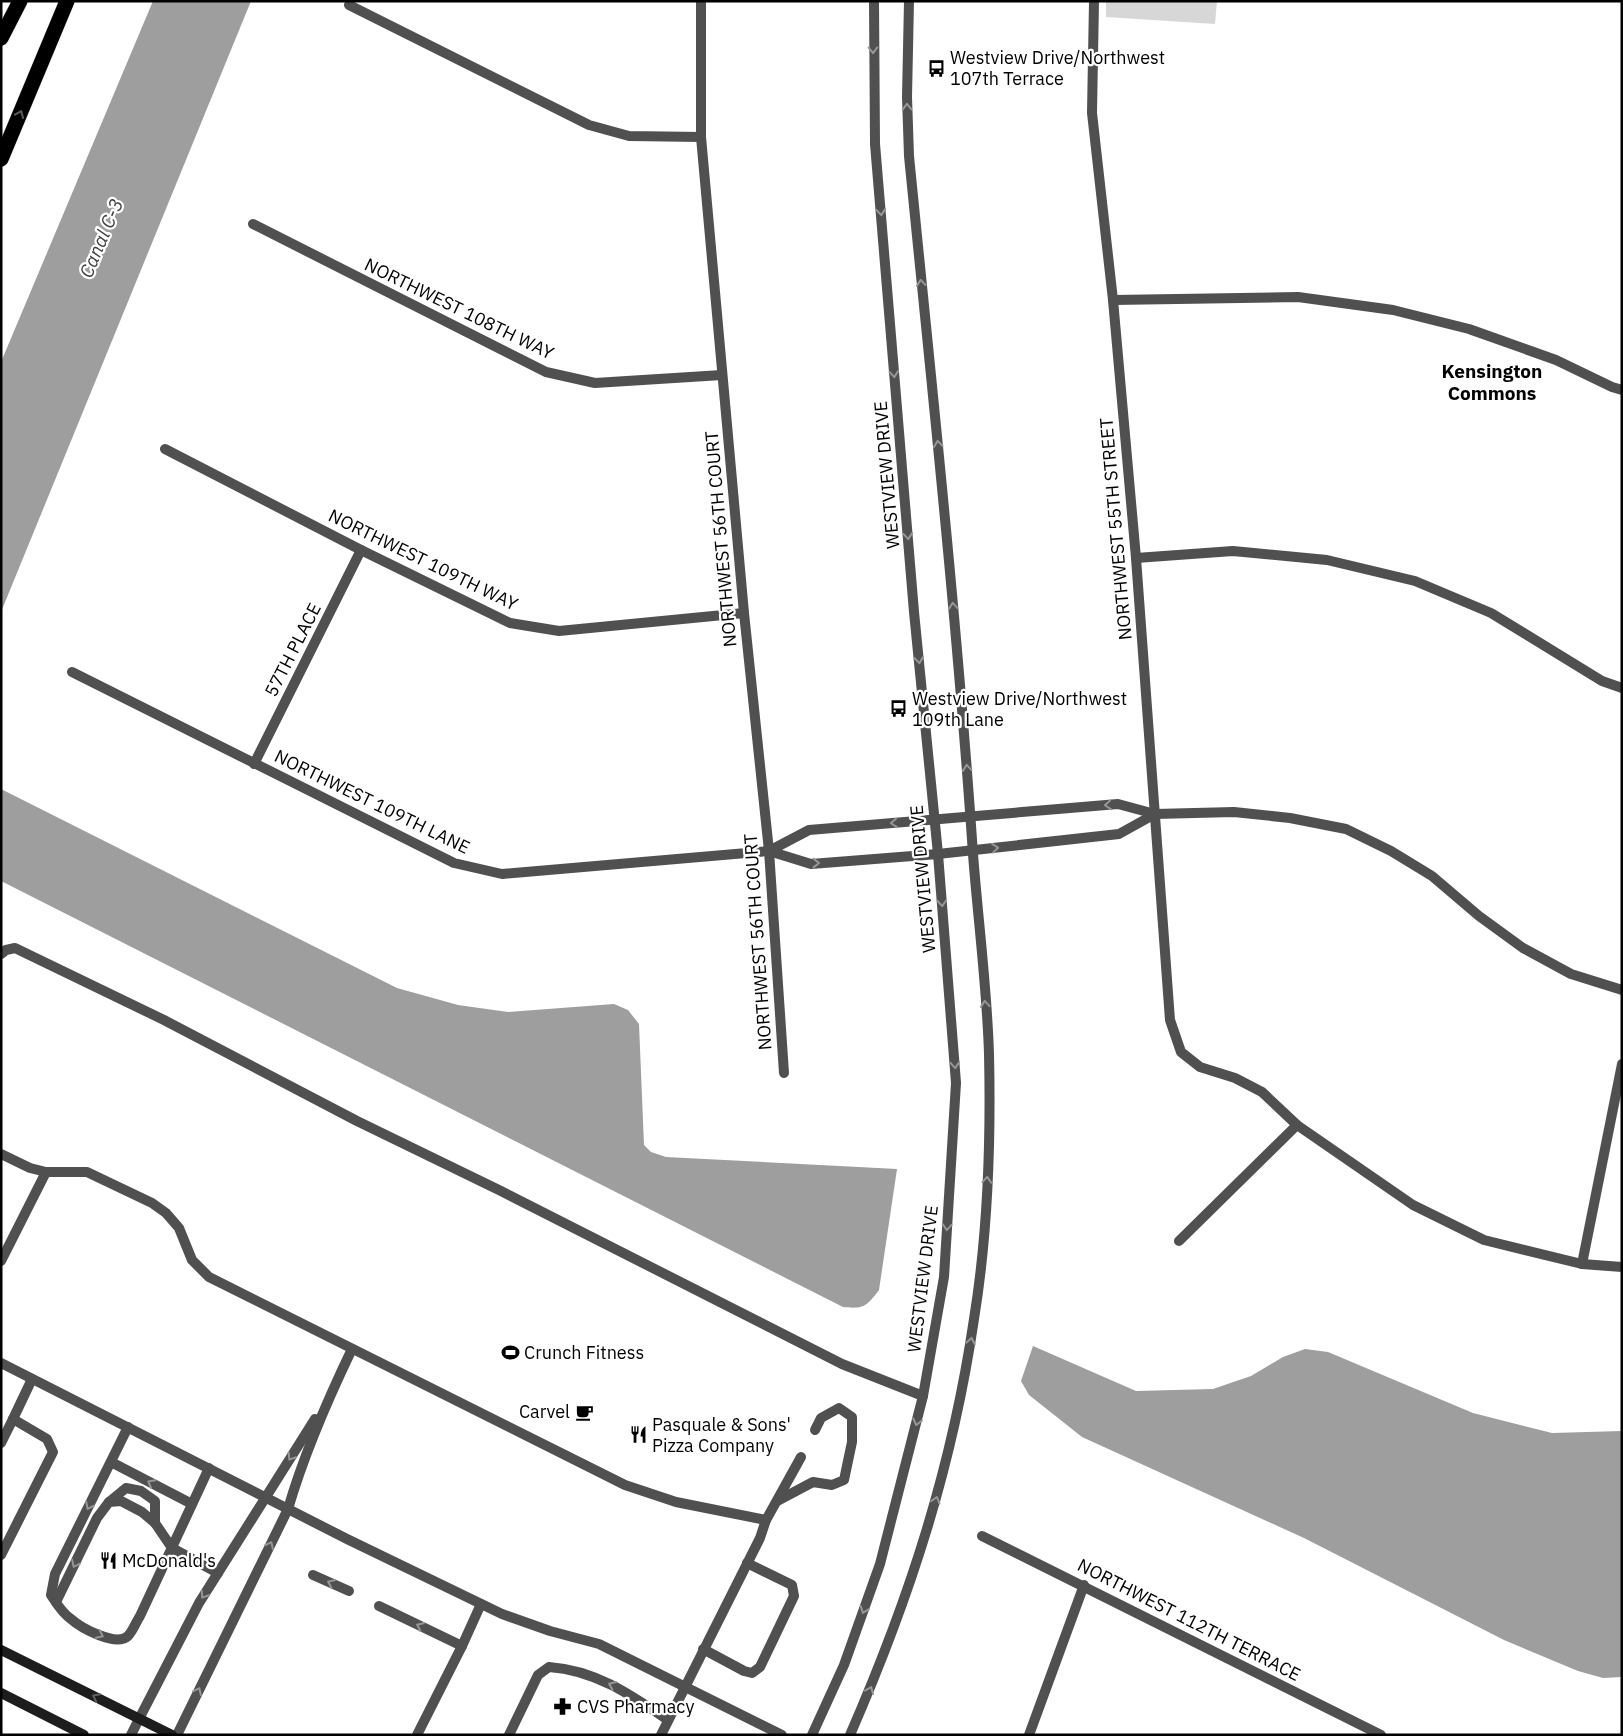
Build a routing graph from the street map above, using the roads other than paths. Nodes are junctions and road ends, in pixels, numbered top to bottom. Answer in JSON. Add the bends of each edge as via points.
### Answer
{"nodes":[{"id":1,"x":20,"y":1,"type":"edge"},
{"id":2,"x":67,"y":1,"type":"edge"},
{"id":3,"x":700,"y":1,"type":"edge"},
{"id":4,"x":874,"y":1,"type":"edge"},
{"id":5,"x":909,"y":1,"type":"edge"},
{"id":6,"x":1094,"y":1,"type":"edge"},
{"id":7,"x":349,"y":5,"type":"dead end"},
{"id":8,"x":1,"y":38,"type":"edge"},
{"id":9,"x":701,"y":136,"type":"junction"},
{"id":10,"x":1,"y":159,"type":"edge"},
{"id":11,"x":253,"y":224,"type":"dead end"},
{"id":12,"x":1113,"y":300,"type":"junction"},
{"id":13,"x":722,"y":375,"type":"junction"},
{"id":14,"x":1622,"y":390,"type":"edge"},
{"id":15,"x":165,"y":449,"type":"dead end"},
{"id":16,"x":361,"y":550,"type":"junction"},
{"id":17,"x":1136,"y":558,"type":"junction"},
{"id":18,"x":744,"y":613,"type":"junction"},
{"id":19,"x":72,"y":672,"type":"dead end"},
{"id":20,"x":1622,"y":688,"type":"edge"},
{"id":21,"x":254,"y":764,"type":"junction"},
{"id":22,"x":1155,"y":814,"type":"junction"},
{"id":23,"x":971,"y":817,"type":"junction"},
{"id":24,"x":934,"y":820,"type":"junction"},
{"id":25,"x":769,"y":851,"type":"junction"},
{"id":26,"x":973,"y":851,"type":"junction"},
{"id":27,"x":938,"y":854,"type":"junction"},
{"id":28,"x":1,"y":954,"type":"edge"},
{"id":29,"x":1622,"y":990,"type":"edge"},
{"id":30,"x":1622,"y":1064,"type":"edge"},
{"id":31,"x":784,"y":1073,"type":"dead end"},
{"id":32,"x":1297,"y":1125,"type":"junction"},
{"id":33,"x":1,"y":1154,"type":"edge"},
{"id":34,"x":46,"y":1172,"type":"junction"},
{"id":35,"x":1179,"y":1241,"type":"dead end"},
{"id":36,"x":1,"y":1261,"type":"edge"},
{"id":37,"x":1582,"y":1264,"type":"junction"},
{"id":38,"x":1622,"y":1267,"type":"edge"},
{"id":39,"x":352,"y":1349,"type":"junction"},
{"id":40,"x":1,"y":1363,"type":"edge"},
{"id":41,"x":32,"y":1379,"type":"junction"},
{"id":42,"x":923,"y":1396,"type":"junction"},
{"id":43,"x":326,"y":1401,"type":"junction"},
{"id":44,"x":13,"y":1419,"type":"junction"},
{"id":45,"x":128,"y":1427,"type":"junction"},
{"id":46,"x":815,"y":1430,"type":"dead end"},
{"id":47,"x":1,"y":1443,"type":"edge"},
{"id":48,"x":801,"y":1457,"type":"dead end"},
{"id":49,"x":111,"y":1462,"type":"junction"},
{"id":50,"x":209,"y":1468,"type":"junction"},
{"id":51,"x":264,"y":1497,"type":"junction"},
{"id":52,"x":109,"y":1502,"type":"junction"},
{"id":53,"x":776,"y":1502,"type":"junction"},
{"id":54,"x":192,"y":1504,"type":"junction"},
{"id":55,"x":288,"y":1509,"type":"junction"},
{"id":56,"x":766,"y":1520,"type":"junction"},
{"id":57,"x":155,"y":1523,"type":"junction"},
{"id":58,"x":982,"y":1536,"type":"dead end"},
{"id":59,"x":172,"y":1548,"type":"junction"},
{"id":60,"x":1,"y":1555,"type":"edge"},
{"id":61,"x":748,"y":1563,"type":"junction"},
{"id":62,"x":218,"y":1574,"type":"junction"},
{"id":63,"x":313,"y":1575,"type":"dead end"},
{"id":64,"x":1084,"y":1585,"type":"junction"},
{"id":65,"x":349,"y":1591,"type":"dead end"},
{"id":66,"x":56,"y":1602,"type":"junction"},
{"id":67,"x":481,"y":1604,"type":"junction"},
{"id":68,"x":379,"y":1606,"type":"dead end"},
{"id":69,"x":462,"y":1646,"type":"junction"},
{"id":70,"x":1,"y":1650,"type":"edge"},
{"id":71,"x":704,"y":1650,"type":"junction"},
{"id":72,"x":685,"y":1687,"type":"junction"},
{"id":73,"x":1,"y":1693,"type":"edge"},
{"id":74,"x":139,"y":1719,"type":"junction"},
{"id":75,"x":668,"y":1720,"type":"junction"},
{"id":76,"x":84,"y":1735,"type":"edge"},
{"id":77,"x":131,"y":1735,"type":"edge"},
{"id":78,"x":172,"y":1735,"type":"edge"},
{"id":79,"x":177,"y":1735,"type":"edge"},
{"id":80,"x":417,"y":1735,"type":"edge"},
{"id":81,"x":509,"y":1735,"type":"edge"},
{"id":82,"x":661,"y":1735,"type":"edge"},
{"id":83,"x":782,"y":1735,"type":"edge"},
{"id":84,"x":812,"y":1735,"type":"edge"},
{"id":85,"x":850,"y":1735,"type":"edge"},
{"id":86,"x":1029,"y":1735,"type":"edge"},
{"id":87,"x":1381,"y":1735,"type":"edge"}],
"edges":[{"from":1,"to":8,"type":"highway"},
{"from":10,"to":2,"type":"highway","one_way":true},
{"from":3,"to":9,"type":"street","name":"NORTHWEST 56TH COURT"},
{"from":4,"to":24,"type":"street","name":"WESTVIEW DRIVE","one_way":true,"via":[[875,144]]},
{"from":23,"to":5,"type":"street","one_way":true,"via":[[950,565],[909,156]]},
{"from":6,"to":12,"type":"street","name":"NORTHWEST 55TH STREET","via":[[1092,113]]},
{"from":7,"to":9,"type":"street","via":[[589,125],[629,136]]},
{"from":9,"to":13,"type":"street","name":"NORTHWEST 56TH COURT"},
{"from":11,"to":13,"type":"street","name":"NORTHWEST 108TH WAY","via":[[546,372],[595,382]]},
{"from":12,"to":14,"type":"street","via":[[1298,296],[1393,310],[1469,329],[1556,360]]},
{"from":12,"to":17,"type":"street","name":"NORTHWEST 55TH STREET"},
{"from":13,"to":18,"type":"street","name":"NORTHWEST 56TH COURT"},
{"from":15,"to":16,"type":"street","name":"NORTHWEST 109TH WAY"},
{"from":16,"to":18,"type":"street","name":"NORTHWEST 109TH WAY","via":[[510,623],[559,631]]},
{"from":16,"to":21,"type":"street","name":"57TH PLACE"},
{"from":17,"to":20,"type":"street","via":[[1233,551],[1327,560],[1415,581],[1491,613],[1602,681]]},
{"from":17,"to":22,"type":"street","name":"NORTHWEST 55TH STREET"},
{"from":18,"to":25,"type":"street","name":"NORTHWEST 56TH COURT"},
{"from":19,"to":21,"type":"street","name":"NORTHWEST 109TH LANE"},
{"from":21,"to":25,"type":"street","name":"NORTHWEST 109TH LANE","via":[[454,863],[502,874]]},
{"from":22,"to":23,"type":"street","name":"NORTHWEST 109TH LANE","one_way":true,"via":[[1118,804]]},
{"from":26,"to":22,"type":"street","name":"NORTHWEST 109TH LANE","one_way":true,"via":[[1119,834]]},
{"from":22,"to":29,"type":"street","name":"NORTHWEST 109TH LANE","via":[[1234,812],[1346,829],[1432,876],[1523,948],[1571,974]]},
{"from":22,"to":32,"type":"street","name":"NORTHWEST 55TH STREET","via":[[1170,1020],[1181,1052],[1200,1067],[1235,1078],[1262,1092]]},
{"from":23,"to":24,"type":"street","name":"NORTHWEST 109TH LANE"},
{"from":23,"to":26,"type":"street"},
{"from":24,"to":25,"type":"street","name":"NORTHWEST 109TH LANE","one_way":true,"via":[[809,830]]},
{"from":24,"to":27,"type":"street","name":"WESTVIEW DRIVE"},
{"from":25,"to":27,"type":"street","name":"NORTHWEST 109TH LANE","one_way":true,"via":[[811,864]]},
{"from":25,"to":31,"type":"street","name":"NORTHWEST 56TH COURT"},
{"from":26,"to":27,"type":"street","name":"NORTHWEST 109TH LANE"},
{"from":85,"to":26,"type":"street","one_way":true,"via":[[884,1657],[923,1547],[962,1393],[975,1315],[988,1169],[989,1052]]},
{"from":27,"to":42,"type":"street","name":"WESTVIEW DRIVE","one_way":true,"via":[[956,1083],[944,1277]]},
{"from":28,"to":42,"type":"street","via":[[15,948],[164,1020],[357,1121],[842,1364]]},
{"from":30,"to":37,"type":"street"},
{"from":32,"to":35,"type":"street"},
{"from":32,"to":37,"type":"street","via":[[1413,1205],[1457,1227],[1484,1240]]},
{"from":33,"to":34,"type":"street"},
{"from":34,"to":36,"type":"street"},
{"from":34,"to":39,"type":"street","via":[[86,1172],[152,1203],[179,1228],[192,1260],[209,1277]]},
{"from":37,"to":38,"type":"street"},
{"from":39,"to":43,"type":"street"},
{"from":39,"to":56,"type":"street","via":[[625,1485],[676,1502]]},
{"from":40,"to":41,"type":"street"},
{"from":41,"to":44,"type":"street"},
{"from":41,"to":45,"type":"street"},
{"from":42,"to":84,"type":"street","name":"WESTVIEW DRIVE","one_way":true,"via":[[880,1564],[844,1665]]},
{"from":43,"to":51,"type":"street","one_way":true},
{"from":43,"to":55,"type":"street"},
{"from":44,"to":47,"type":"street"},
{"from":44,"to":60,"type":"street","via":[[47,1439],[53,1452]]},
{"from":45,"to":49,"type":"street"},
{"from":45,"to":50,"type":"street"},
{"from":46,"to":53,"type":"street","via":[[821,1418],[839,1408],[852,1416],[852,1442],[844,1480],[832,1485],[812,1482]]},
{"from":48,"to":53,"type":"street"},
{"from":54,"to":49,"type":"street","one_way":true},
{"from":49,"to":66,"type":"street","one_way":true,"via":[[55,1574],[51,1595]]},
{"from":50,"to":51,"type":"street"},
{"from":50,"to":54,"type":"street"},
{"from":51,"to":55,"type":"street"},
{"from":51,"to":62,"type":"street"},
{"from":52,"to":57,"type":"street","via":[[120,1501]]},
{"from":52,"to":57,"type":"street","via":[[126,1488],[141,1490],[155,1502]]},
{"from":52,"to":66,"type":"street","one_way":true,"via":[[97,1518]]},
{"from":53,"to":56,"type":"street"},
{"from":54,"to":59,"type":"street"},
{"from":55,"to":67,"type":"street"},
{"from":79,"to":55,"type":"street","one_way":true},
{"from":56,"to":61,"type":"street"},
{"from":57,"to":59,"type":"street"},
{"from":58,"to":64,"type":"street","name":"NORTHWEST 112TH TERRACE"},
{"from":59,"to":62,"type":"street"},
{"from":66,"to":59,"type":"street","one_way":true,"via":[[72,1620],[108,1638],[127,1637]]},
{"from":61,"to":71,"type":"street"},
{"from":61,"to":71,"type":"street","via":[[792,1585],[794,1596],[760,1667],[752,1673],[744,1671]]},
{"from":62,"to":74,"type":"street","one_way":true,"via":[[199,1603]]},
{"from":65,"to":63,"type":"street","one_way":true},
{"from":64,"to":86,"type":"street"},
{"from":64,"to":87,"type":"street","name":"NORTHWEST 112TH TERRACE"},
{"from":67,"to":69,"type":"street"},
{"from":67,"to":72,"type":"street","via":[[513,1619],[599,1644]]},
{"from":69,"to":68,"type":"street","one_way":true},
{"from":69,"to":80,"type":"street"},
{"from":74,"to":70,"type":"main road","one_way":true},
{"from":71,"to":72,"type":"street"},
{"from":72,"to":75,"type":"street"},
{"from":72,"to":83,"type":"street"},
{"from":73,"to":76,"type":"main road"},
{"from":74,"to":77,"type":"street"},
{"from":74,"to":78,"type":"main road"},
{"from":75,"to":81,"type":"street","one_way":true,"via":[[623,1690],[589,1674],[549,1667],[538,1675]]},
{"from":75,"to":82,"type":"street"}]}
